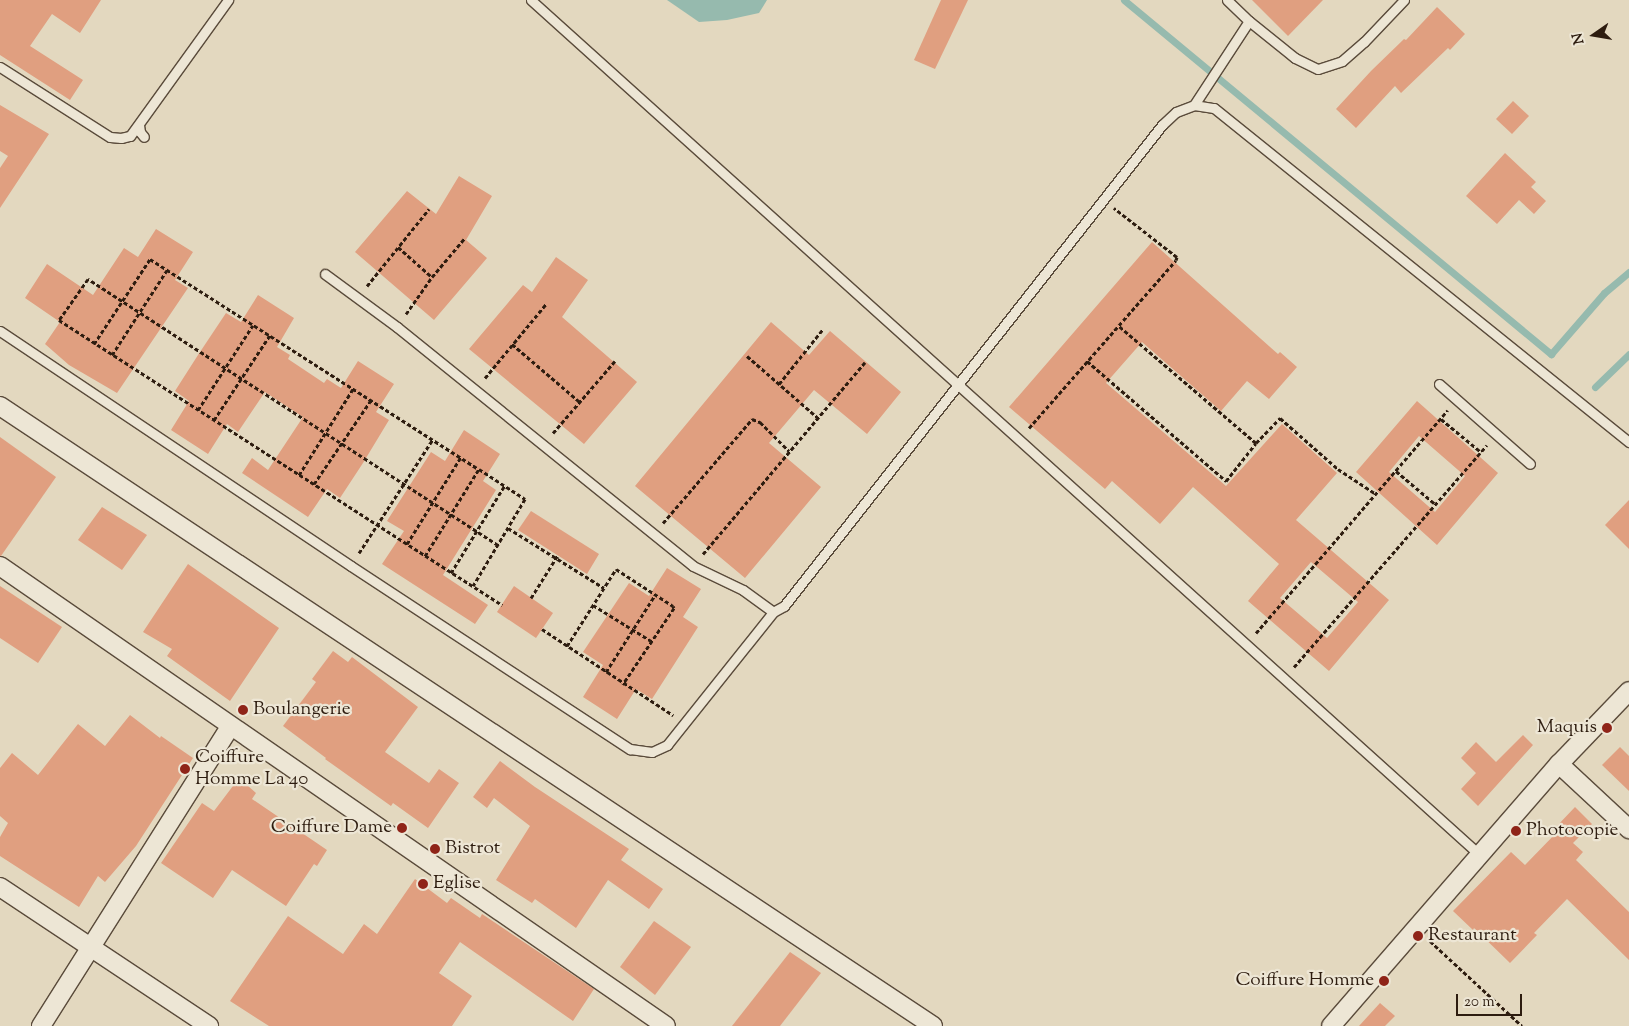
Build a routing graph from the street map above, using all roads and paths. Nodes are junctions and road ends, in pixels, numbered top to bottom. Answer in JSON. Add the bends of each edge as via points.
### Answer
{"nodes":[{"id":1,"x":228,"y":0,"type":"edge"},
{"id":2,"x":530,"y":0,"type":"edge"},
{"id":3,"x":1227,"y":0,"type":"edge"},
{"id":4,"x":1404,"y":0,"type":"edge"},
{"id":5,"x":1249,"y":22,"type":"junction"},
{"id":6,"x":0,"y":68,"type":"edge"},
{"id":7,"x":1194,"y":105,"type":"junction"},
{"id":8,"x":139,"y":125,"type":"junction"},
{"id":9,"x":144,"y":137,"type":"dead end"},
{"id":10,"x":1104,"y":200,"type":"junction"},
{"id":11,"x":429,"y":209,"type":"dead end"},
{"id":12,"x":464,"y":239,"type":"dead end"},
{"id":13,"x":398,"y":247,"type":"junction"},
{"id":14,"x":167,"y":270,"type":"junction"},
{"id":15,"x":325,"y":274,"type":"dead end"},
{"id":16,"x":432,"y":277,"type":"junction"},
{"id":17,"x":357,"y":298,"type":"junction"},
{"id":18,"x":122,"y":301,"type":"junction"},
{"id":19,"x":546,"y":304,"type":"dead end"},
{"id":20,"x":140,"y":312,"type":"junction"},
{"id":21,"x":253,"y":325,"type":"junction"},
{"id":22,"x":1119,"y":326,"type":"junction"},
{"id":23,"x":397,"y":327,"type":"junction"},
{"id":24,"x":823,"y":329,"type":"dead end"},
{"id":25,"x":0,"y":331,"type":"edge"},
{"id":26,"x":270,"y":336,"type":"junction"},
{"id":27,"x":94,"y":344,"type":"junction"},
{"id":28,"x":512,"y":344,"type":"junction"},
{"id":29,"x":112,"y":355,"type":"junction"},
{"id":30,"x":747,"y":356,"type":"dead end"},
{"id":31,"x":616,"y":361,"type":"dead end"},
{"id":32,"x":1088,"y":361,"type":"junction"},
{"id":33,"x":865,"y":362,"type":"dead end"},
{"id":34,"x":225,"y":368,"type":"junction"},
{"id":35,"x":242,"y":378,"type":"junction"},
{"id":36,"x":779,"y":384,"type":"junction"},
{"id":37,"x":1439,"y":384,"type":"dead end"},
{"id":38,"x":958,"y":385,"type":"junction"},
{"id":39,"x":353,"y":388,"type":"junction"},
{"id":40,"x":475,"y":390,"type":"junction"},
{"id":41,"x":371,"y":400,"type":"junction"},
{"id":42,"x":1457,"y":400,"type":"junction"},
{"id":43,"x":580,"y":402,"type":"junction"},
{"id":44,"x":0,"y":406,"type":"edge"},
{"id":45,"x":198,"y":410,"type":"junction"},
{"id":46,"x":817,"y":417,"type":"junction"},
{"id":47,"x":1441,"y":419,"type":"junction"},
{"id":48,"x":214,"y":420,"type":"junction"},
{"id":49,"x":326,"y":432,"type":"junction"},
{"id":50,"x":1496,"y":434,"type":"junction"},
{"id":51,"x":433,"y":440,"type":"junction"},
{"id":52,"x":1019,"y":440,"type":"junction"},
{"id":53,"x":1629,"y":442,"type":"edge"},
{"id":54,"x":342,"y":443,"type":"junction"},
{"id":55,"x":1256,"y":443,"type":"junction"},
{"id":56,"x":543,"y":445,"type":"junction"},
{"id":57,"x":789,"y":451,"type":"junction"},
{"id":58,"x":1481,"y":452,"type":"junction"},
{"id":59,"x":461,"y":458,"type":"junction"},
{"id":60,"x":1530,"y":464,"type":"dead end"},
{"id":61,"x":479,"y":469,"type":"junction"},
{"id":62,"x":1396,"y":471,"type":"junction"},
{"id":63,"x":299,"y":475,"type":"junction"},
{"id":64,"x":404,"y":483,"type":"junction"},
{"id":65,"x":314,"y":484,"type":"junction"},
{"id":66,"x":505,"y":486,"type":"junction"},
{"id":67,"x":1376,"y":494,"type":"junction"},
{"id":68,"x":434,"y":502,"type":"junction"},
{"id":69,"x":1436,"y":504,"type":"junction"},
{"id":70,"x":451,"y":514,"type":"junction"},
{"id":71,"x":377,"y":525,"type":"junction"},
{"id":72,"x":508,"y":528,"type":"junction"},
{"id":73,"x":477,"y":531,"type":"junction"},
{"id":74,"x":654,"y":535,"type":"junction"},
{"id":75,"x":407,"y":544,"type":"junction"},
{"id":76,"x":498,"y":544,"type":"junction"},
{"id":77,"x":425,"y":556,"type":"junction"},
{"id":78,"x":556,"y":557,"type":"junction"},
{"id":79,"x":0,"y":566,"type":"edge"},
{"id":80,"x":351,"y":566,"type":"junction"},
{"id":81,"x":693,"y":566,"type":"junction"},
{"id":82,"x":452,"y":573,"type":"junction"},
{"id":83,"x":473,"y":586,"type":"junction"},
{"id":84,"x":604,"y":588,"type":"junction"},
{"id":85,"x":655,"y":595,"type":"junction"},
{"id":86,"x":531,"y":598,"type":"dead end"},
{"id":87,"x":502,"y":605,"type":"dead end"},
{"id":88,"x":594,"y":605,"type":"junction"},
{"id":89,"x":772,"y":612,"type":"junction"},
{"id":90,"x":633,"y":629,"type":"junction"},
{"id":91,"x":542,"y":630,"type":"dead end"},
{"id":92,"x":651,"y":641,"type":"junction"},
{"id":93,"x":1246,"y":644,"type":"junction"},
{"id":94,"x":567,"y":646,"type":"junction"},
{"id":95,"x":606,"y":672,"type":"junction"},
{"id":96,"x":1284,"y":679,"type":"junction"},
{"id":97,"x":623,"y":684,"type":"junction"},
{"id":98,"x":1629,"y":692,"type":"edge"},
{"id":99,"x":686,"y":723,"type":"junction"},
{"id":100,"x":231,"y":726,"type":"junction"},
{"id":101,"x":1559,"y":764,"type":"junction"},
{"id":102,"x":1629,"y":828,"type":"edge"},
{"id":103,"x":1480,"y":855,"type":"junction"},
{"id":104,"x":0,"y":887,"type":"edge"},
{"id":105,"x":1417,"y":929,"type":"junction"},
{"id":106,"x":90,"y":947,"type":"junction"},
{"id":107,"x":41,"y":1026,"type":"edge"},
{"id":108,"x":209,"y":1026,"type":"edge"},
{"id":109,"x":666,"y":1026,"type":"edge"},
{"id":110,"x":934,"y":1026,"type":"edge"},
{"id":111,"x":1331,"y":1026,"type":"edge"},
{"id":112,"x":1522,"y":1026,"type":"edge"}],
"edges":[{"from":1,"to":8,"type":"lane"},
{"from":2,"to":38,"type":"lane"},
{"from":3,"to":5,"type":"lane"},
{"from":4,"to":5,"type":"lane","via":[[1342,62],[1318,69],[1295,58]]},
{"from":5,"to":7,"type":"lane"},
{"from":6,"to":8,"type":"lane","via":[[110,137],[130,136]]},
{"from":7,"to":10,"type":"lane","via":[[1176,112],[1162,125]]},
{"from":7,"to":53,"type":"lane","via":[[1214,108]]},
{"from":8,"to":9,"type":"lane"},
{"from":10,"to":22,"type":"path","via":[[1177,258]]},
{"from":10,"to":38,"type":"lane"},
{"from":11,"to":13,"type":"path"},
{"from":12,"to":16,"type":"path"},
{"from":13,"to":16,"type":"path"},
{"from":13,"to":17,"type":"path"},
{"from":14,"to":18,"type":"path","via":[[150,259]]},
{"from":14,"to":20,"type":"path"},
{"from":14,"to":21,"type":"path"},
{"from":15,"to":17,"type":"lane"},
{"from":16,"to":23,"type":"path"},
{"from":17,"to":23,"type":"lane"},
{"from":18,"to":20,"type":"path"},
{"from":18,"to":27,"type":"path"},
{"from":18,"to":27,"type":"path","via":[[88,279],[58,320]]},
{"from":19,"to":28,"type":"path"},
{"from":20,"to":29,"type":"path"},
{"from":20,"to":34,"type":"path"},
{"from":21,"to":26,"type":"path"},
{"from":21,"to":34,"type":"path"},
{"from":22,"to":32,"type":"path"},
{"from":22,"to":55,"type":"path"},
{"from":23,"to":40,"type":"lane"},
{"from":24,"to":36,"type":"path"},
{"from":25,"to":80,"type":"lane"},
{"from":26,"to":35,"type":"path"},
{"from":26,"to":39,"type":"path"},
{"from":27,"to":29,"type":"path"},
{"from":28,"to":40,"type":"path"},
{"from":28,"to":43,"type":"path"},
{"from":29,"to":45,"type":"path"},
{"from":30,"to":36,"type":"path"},
{"from":31,"to":43,"type":"path"},
{"from":32,"to":52,"type":"path"},
{"from":32,"to":55,"type":"path","via":[[1224,481]]},
{"from":33,"to":46,"type":"path"},
{"from":34,"to":35,"type":"path"},
{"from":34,"to":45,"type":"path"},
{"from":35,"to":48,"type":"path"},
{"from":35,"to":49,"type":"path"},
{"from":36,"to":46,"type":"path"},
{"from":37,"to":42,"type":"lane"},
{"from":38,"to":52,"type":"lane"},
{"from":38,"to":89,"type":"lane","via":[[784,606]]},
{"from":39,"to":41,"type":"path"},
{"from":39,"to":49,"type":"path"},
{"from":40,"to":56,"type":"lane"},
{"from":41,"to":51,"type":"path"},
{"from":41,"to":54,"type":"path"},
{"from":42,"to":47,"type":"path"},
{"from":42,"to":50,"type":"lane"},
{"from":43,"to":56,"type":"path"},
{"from":44,"to":110,"type":"street"},
{"from":45,"to":48,"type":"path"},
{"from":46,"to":57,"type":"path"},
{"from":47,"to":58,"type":"path"},
{"from":47,"to":62,"type":"path"},
{"from":48,"to":63,"type":"path"},
{"from":49,"to":54,"type":"path"},
{"from":49,"to":63,"type":"path"},
{"from":50,"to":58,"type":"path"},
{"from":50,"to":60,"type":"lane"},
{"from":51,"to":59,"type":"path"},
{"from":51,"to":64,"type":"path"},
{"from":52,"to":93,"type":"lane"},
{"from":54,"to":64,"type":"path"},
{"from":54,"to":65,"type":"path"},
{"from":55,"to":67,"type":"path","via":[[1280,418],[1338,469]]},
{"from":56,"to":74,"type":"lane"},
{"from":57,"to":74,"type":"path","via":[[760,422],[752,419]]},
{"from":57,"to":81,"type":"path"},
{"from":58,"to":69,"type":"path"},
{"from":59,"to":61,"type":"path"},
{"from":59,"to":68,"type":"path"},
{"from":61,"to":66,"type":"path"},
{"from":61,"to":70,"type":"path"},
{"from":62,"to":67,"type":"path"},
{"from":62,"to":69,"type":"path"},
{"from":63,"to":65,"type":"path"},
{"from":64,"to":68,"type":"path"},
{"from":64,"to":71,"type":"path"},
{"from":65,"to":71,"type":"path"},
{"from":66,"to":72,"type":"path","via":[[525,499]]},
{"from":66,"to":73,"type":"path"},
{"from":67,"to":93,"type":"path"},
{"from":68,"to":70,"type":"path"},
{"from":68,"to":75,"type":"path"},
{"from":69,"to":96,"type":"path"},
{"from":70,"to":73,"type":"path"},
{"from":70,"to":77,"type":"path"},
{"from":71,"to":75,"type":"path"},
{"from":71,"to":80,"type":"path"},
{"from":72,"to":76,"type":"path"},
{"from":72,"to":78,"type":"path"},
{"from":73,"to":76,"type":"path"},
{"from":73,"to":82,"type":"path"},
{"from":74,"to":81,"type":"lane"},
{"from":75,"to":77,"type":"path"},
{"from":76,"to":83,"type":"path"},
{"from":77,"to":82,"type":"path"},
{"from":78,"to":84,"type":"path"},
{"from":78,"to":86,"type":"path"},
{"from":79,"to":100,"type":"street"},
{"from":80,"to":99,"type":"lane","via":[[630,749],[652,752],[667,745]]},
{"from":81,"to":89,"type":"lane","via":[[743,590]]},
{"from":82,"to":83,"type":"path"},
{"from":83,"to":87,"type":"path"},
{"from":84,"to":85,"type":"path","via":[[616,569]]},
{"from":84,"to":88,"type":"path"},
{"from":85,"to":90,"type":"path"},
{"from":85,"to":92,"type":"path","via":[[674,608]]},
{"from":88,"to":90,"type":"path"},
{"from":88,"to":94,"type":"path"},
{"from":89,"to":99,"type":"lane"},
{"from":90,"to":92,"type":"path"},
{"from":90,"to":95,"type":"path"},
{"from":91,"to":94,"type":"path"},
{"from":92,"to":97,"type":"path"},
{"from":93,"to":96,"type":"lane"},
{"from":94,"to":95,"type":"path"},
{"from":95,"to":97,"type":"path"},
{"from":96,"to":103,"type":"lane"},
{"from":97,"to":99,"type":"path"},
{"from":98,"to":101,"type":"street"},
{"from":100,"to":106,"type":"street"},
{"from":100,"to":109,"type":"street"},
{"from":101,"to":102,"type":"street"},
{"from":101,"to":103,"type":"street"},
{"from":103,"to":105,"type":"street"},
{"from":104,"to":106,"type":"street"},
{"from":105,"to":111,"type":"street"},
{"from":105,"to":112,"type":"path"},
{"from":106,"to":107,"type":"street"},
{"from":106,"to":108,"type":"street"}]}
